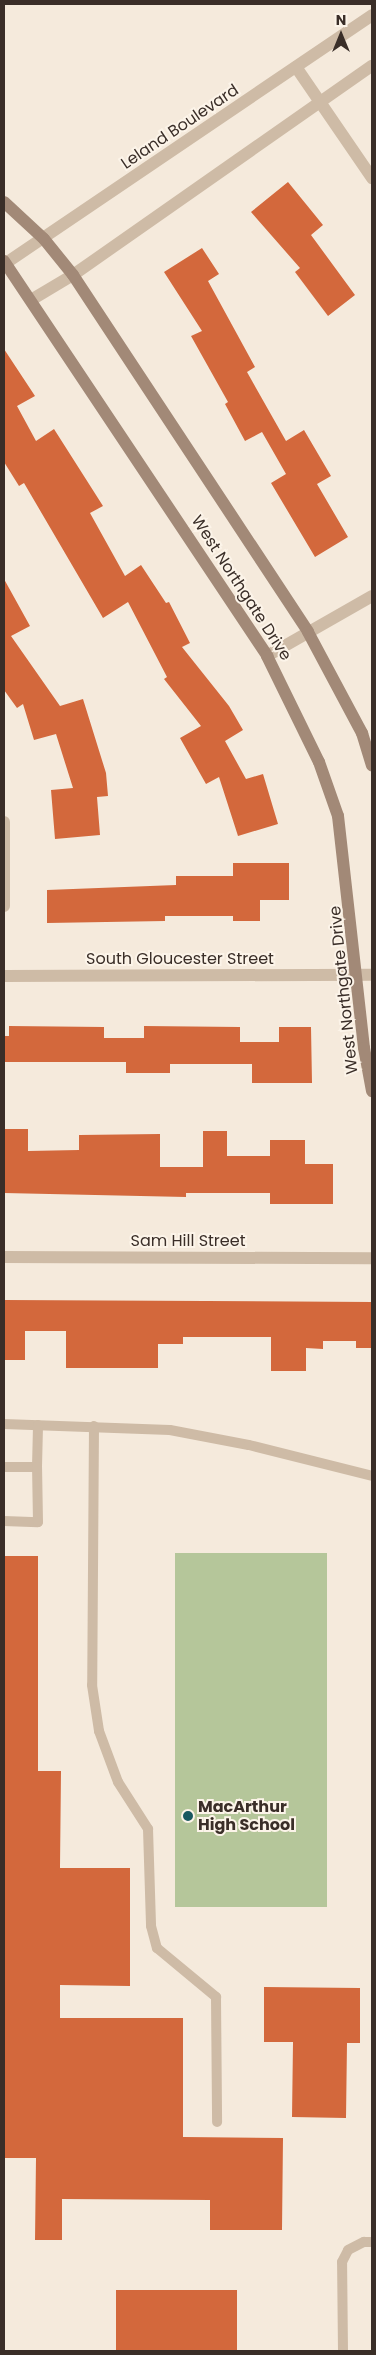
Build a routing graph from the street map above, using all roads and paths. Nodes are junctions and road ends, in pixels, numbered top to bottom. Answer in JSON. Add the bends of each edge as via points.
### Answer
{"nodes":[{"id":1,"x":372,"y":15,"type":"edge"},
{"id":2,"x":372,"y":66,"type":"edge"},
{"id":3,"x":296,"y":68,"type":"junction"},
{"id":4,"x":320,"y":103,"type":"junction"},
{"id":5,"x":372,"y":178,"type":"edge"},
{"id":6,"x":4,"y":202,"type":"edge"},
{"id":7,"x":44,"y":239,"type":"junction"},
{"id":8,"x":5,"y":262,"type":"edge"},
{"id":9,"x":73,"y":275,"type":"junction"},
{"id":10,"x":31,"y":300,"type":"junction"},
{"id":11,"x":372,"y":596,"type":"edge"},
{"id":12,"x":308,"y":632,"type":"junction"},
{"id":13,"x":267,"y":656,"type":"junction"},
{"id":14,"x":372,"y":765,"type":"edge"},
{"id":15,"x":4,"y":822,"type":"edge"},
{"id":16,"x":4,"y":906,"type":"edge"},
{"id":17,"x":357,"y":975,"type":"junction"},
{"id":18,"x":372,"y":975,"type":"edge"},
{"id":19,"x":4,"y":976,"type":"edge"},
{"id":20,"x":372,"y":1091,"type":"edge"},
{"id":21,"x":4,"y":1257,"type":"edge"},
{"id":22,"x":372,"y":1258,"type":"edge"},
{"id":23,"x":4,"y":1424,"type":"edge"},
{"id":24,"x":38,"y":1425,"type":"junction"},
{"id":25,"x":94,"y":1426,"type":"junction"},
{"id":26,"x":4,"y":1467,"type":"edge"},
{"id":27,"x":37,"y":1467,"type":"junction"},
{"id":28,"x":372,"y":1476,"type":"edge"},
{"id":29,"x":4,"y":1521,"type":"edge"},
{"id":30,"x":217,"y":2122,"type":"dead end"},
{"id":31,"x":372,"y":2242,"type":"edge"},
{"id":32,"x":343,"y":2351,"type":"edge"}],
"edges":[{"from":1,"to":3,"type":"street","name":"Leland Boulevard"},
{"from":2,"to":4,"type":"street"},
{"from":3,"to":4,"type":"street"},
{"from":3,"to":7,"type":"street","name":"Leland Boulevard"},
{"from":4,"to":5,"type":"street"},
{"from":4,"to":9,"type":"street"},
{"from":6,"to":7,"type":"main road","name":"West Northgate Drive"},
{"from":7,"to":8,"type":"street","name":"Leland Boulevard"},
{"from":7,"to":9,"type":"main road","name":"West Northgate Drive"},
{"from":8,"to":10,"type":"main road","name":"West Northgate Drive"},
{"from":9,"to":10,"type":"street"},
{"from":9,"to":12,"type":"main road","name":"West Northgate Drive"},
{"from":10,"to":13,"type":"main road","name":"West Northgate Drive"},
{"from":11,"to":12,"type":"street"},
{"from":12,"to":13,"type":"street"},
{"from":12,"to":14,"type":"main road","name":"West Northgate Drive","via":[[362,733]]},
{"from":13,"to":17,"type":"main road","name":"West Northgate Drive","via":[[319,762],[338,816]]},
{"from":15,"to":16,"type":"street"},
{"from":17,"to":18,"type":"street","name":"South Gloucester Street"},
{"from":17,"to":19,"type":"street","name":"South Gloucester Street"},
{"from":17,"to":20,"type":"main road","name":"West Northgate Drive"},
{"from":21,"to":22,"type":"street","name":"Sam Hill Street"},
{"from":23,"to":24,"type":"lane"},
{"from":24,"to":25,"type":"lane"},
{"from":24,"to":27,"type":"lane"},
{"from":25,"to":28,"type":"lane","via":[[170,1430],[249,1445]]},
{"from":25,"to":30,"type":"lane","via":[[92,1685],[99,1731],[118,1782],[148,1829],[151,1926],[157,1948],[216,1997]]},
{"from":26,"to":27,"type":"lane"},
{"from":27,"to":29,"type":"lane","via":[[38,1522]]},
{"from":31,"to":32,"type":"lane","via":[[364,2242],[348,2250],[342,2262]]}]}
